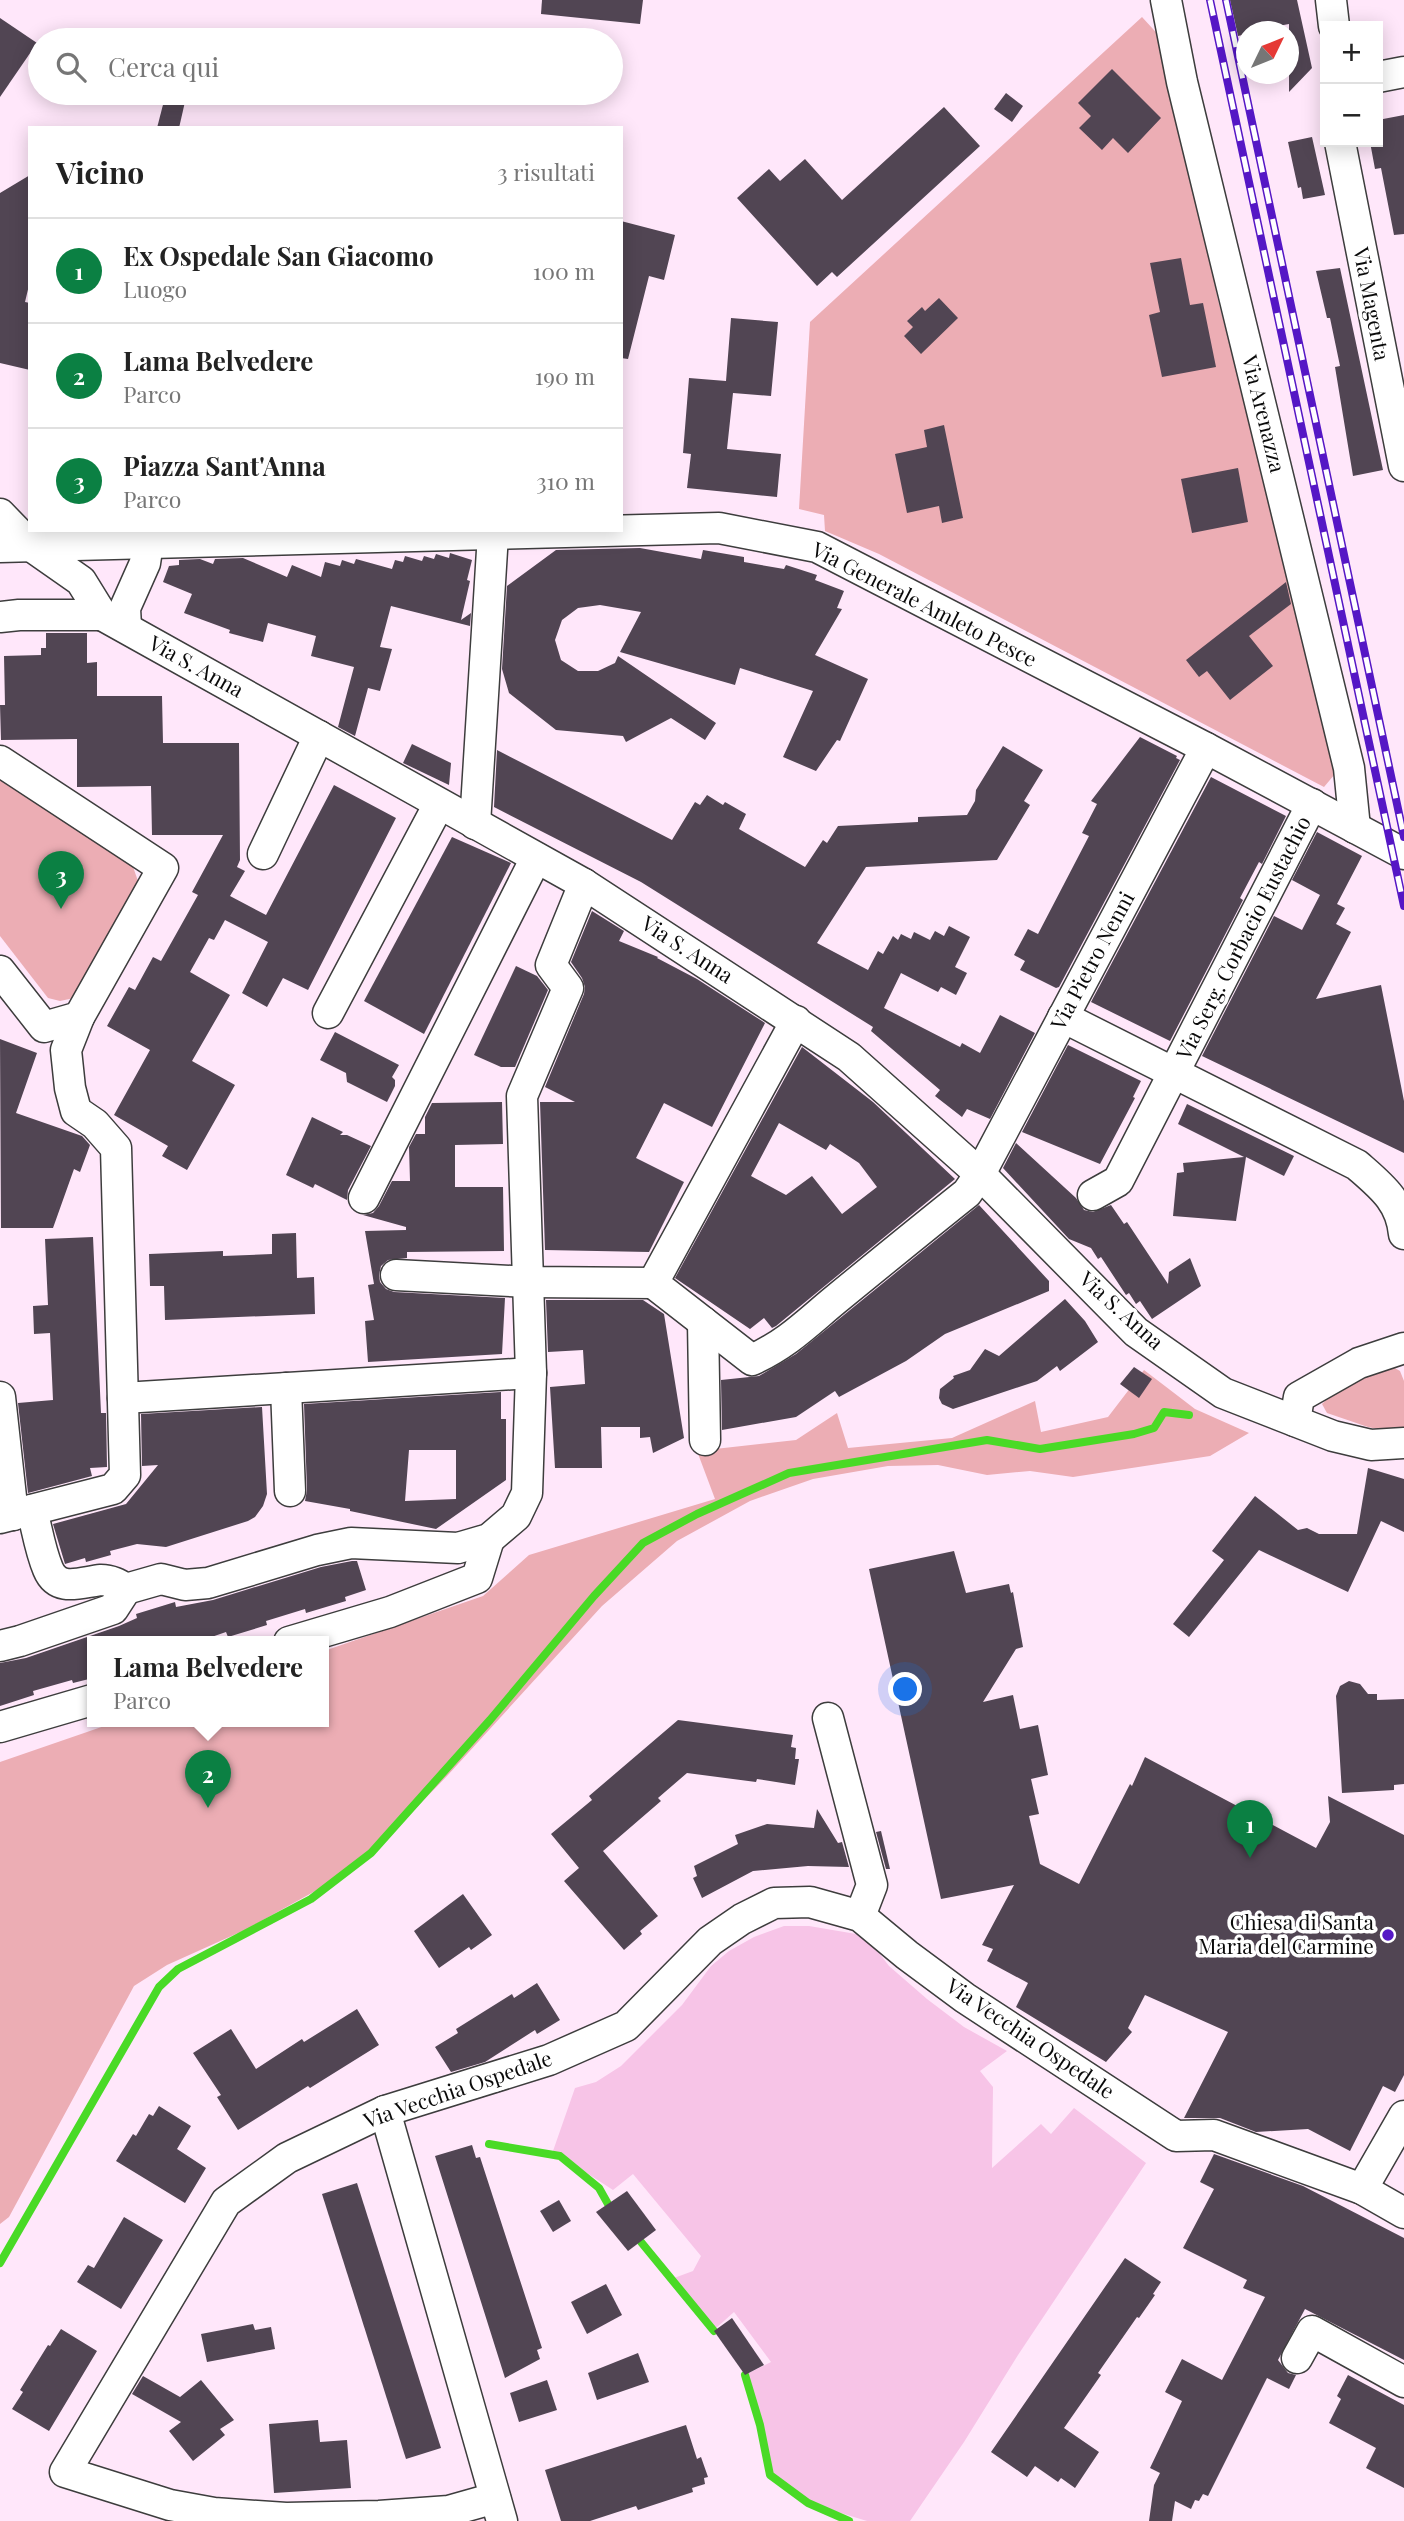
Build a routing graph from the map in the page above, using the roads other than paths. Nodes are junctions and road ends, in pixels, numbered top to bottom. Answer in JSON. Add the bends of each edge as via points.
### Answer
{"nodes":[{"id":1,"x":1166,"y":0,"type":"edge"},
{"id":2,"x":1331,"y":0,"type":"edge"},
{"id":3,"x":1333,"y":21,"type":"edge"},
{"id":4,"x":1404,"y":72,"type":"edge"},
{"id":5,"x":1383,"y":76,"type":"edge"},
{"id":6,"x":1341,"y":147,"type":"edge"},
{"id":7,"x":1404,"y":466,"type":"edge"},
{"id":8,"x":0,"y":514,"type":"edge"},
{"id":9,"x":623,"y":531,"type":"edge"},
{"id":10,"x":568,"y":532,"type":"edge"},
{"id":11,"x":493,"y":534,"type":"junction"},
{"id":12,"x":148,"y":543,"type":"junction"},
{"id":13,"x":31,"y":546,"type":"junction"},
{"id":14,"x":0,"y":547,"type":"edge"},
{"id":15,"x":0,"y":617,"type":"edge"},
{"id":16,"x":114,"y":621,"type":"junction"},
{"id":17,"x":319,"y":736,"type":"junction"},
{"id":18,"x":1206,"y":748,"type":"junction"},
{"id":19,"x":0,"y":761,"type":"edge"},
{"id":20,"x":439,"y":804,"type":"junction"},
{"id":21,"x":1312,"y":804,"type":"junction"},
{"id":22,"x":475,"y":824,"type":"junction"},
{"id":23,"x":1354,"y":828,"type":"junction"},
{"id":24,"x":263,"y":854,"type":"dead end"},
{"id":25,"x":1404,"y":854,"type":"edge"},
{"id":26,"x":536,"y":858,"type":"junction"},
{"id":27,"x":584,"y":884,"type":"junction"},
{"id":28,"x":0,"y":971,"type":"edge"},
{"id":29,"x":328,"y":1013,"type":"dead end"},
{"id":30,"x":79,"y":1017,"type":"junction"},
{"id":31,"x":1063,"y":1017,"type":"junction"},
{"id":32,"x":796,"y":1021,"type":"junction"},
{"id":33,"x":1176,"y":1072,"type":"junction"},
{"id":34,"x":980,"y":1174,"type":"junction"},
{"id":35,"x":1093,"y":1195,"type":"dead end"},
{"id":36,"x":364,"y":1198,"type":"dead end"},
{"id":37,"x":1404,"y":1234,"type":"edge"},
{"id":38,"x":396,"y":1276,"type":"dead end"},
{"id":39,"x":529,"y":1282,"type":"junction"},
{"id":40,"x":653,"y":1283,"type":"junction"},
{"id":41,"x":703,"y":1322,"type":"junction"},
{"id":42,"x":1404,"y":1348,"type":"edge"},
{"id":43,"x":531,"y":1373,"type":"junction"},
{"id":44,"x":286,"y":1388,"type":"junction"},
{"id":45,"x":0,"y":1397,"type":"edge"},
{"id":46,"x":123,"y":1398,"type":"junction"},
{"id":47,"x":1295,"y":1421,"type":"junction"},
{"id":48,"x":705,"y":1440,"type":"dead end"},
{"id":49,"x":1404,"y":1443,"type":"edge"},
{"id":50,"x":1371,"y":1445,"type":"junction"},
{"id":51,"x":1404,"y":1451,"type":"edge"},
{"id":52,"x":290,"y":1491,"type":"dead end"},
{"id":53,"x":15,"y":1514,"type":"edge"},
{"id":54,"x":488,"y":1539,"type":"junction"},
{"id":55,"x":127,"y":1589,"type":"junction"},
{"id":56,"x":309,"y":1636,"type":"edge"},
{"id":57,"x":0,"y":1646,"type":"edge"},
{"id":58,"x":87,"y":1702,"type":"edge"},
{"id":59,"x":828,"y":1718,"type":"dead end"},
{"id":60,"x":0,"y":1727,"type":"edge"},
{"id":61,"x":860,"y":1916,"type":"junction"},
{"id":62,"x":384,"y":2111,"type":"junction"},
{"id":63,"x":1404,"y":2116,"type":"edge"},
{"id":64,"x":1362,"y":2189,"type":"junction"},
{"id":65,"x":1404,"y":2213,"type":"edge"},
{"id":66,"x":1297,"y":2358,"type":"dead end"},
{"id":67,"x":1404,"y":2382,"type":"edge"},
{"id":68,"x":498,"y":2510,"type":"edge"}],
"edges":[{"from":1,"to":23,"type":"street","name":"Via Arenazza","via":[[1185,95],[1349,768]]},
{"from":2,"to":3,"type":"street"},
{"from":4,"to":5,"type":"street"},
{"from":6,"to":7,"type":"street","name":"Via Magenta"},
{"from":8,"to":13,"type":"street"},
{"from":9,"to":18,"type":"street","name":"Via Generale Amleto Pesce","via":[[719,528],[817,547]]},
{"from":10,"to":11,"type":"street","name":"Via Generale Amleto Pesce"},
{"from":11,"to":12,"type":"street","name":"Via Generale Amleto Pesce"},
{"from":11,"to":22,"type":"street"},
{"from":12,"to":13,"type":"street","name":"Via Generale Amleto Pesce"},
{"from":12,"to":16,"type":"street","via":[[145,563],[125,608]]},
{"from":13,"to":14,"type":"street","name":"Via Generale Amleto Pesce"},
{"from":13,"to":16,"type":"street","via":[[82,581]]},
{"from":15,"to":16,"type":"street"},
{"from":16,"to":17,"type":"street","name":"Via S. Anna"},
{"from":17,"to":20,"type":"street","name":"Via S. Anna"},
{"from":17,"to":24,"type":"street"},
{"from":18,"to":21,"type":"street","name":"Via Generale Amleto Pesce"},
{"from":18,"to":31,"type":"street","name":"Via Pietro Nenni"},
{"from":19,"to":30,"type":"street","via":[[163,868]]},
{"from":20,"to":22,"type":"street","name":"Via S. Anna"},
{"from":20,"to":29,"type":"street"},
{"from":21,"to":23,"type":"street","name":"Via Generale Amleto Pesce"},
{"from":21,"to":33,"type":"street","name":"Via Serg. Corbacio Eustachio"},
{"from":22,"to":26,"type":"street","name":"Via S. Anna"},
{"from":23,"to":25,"type":"street","name":"Via Generale Amleto Pesce"},
{"from":26,"to":27,"type":"street","name":"Via S. Anna"},
{"from":26,"to":36,"type":"street"},
{"from":27,"to":32,"type":"street","name":"Via S. Anna"},
{"from":27,"to":39,"type":"street","via":[[551,965],[568,988],[522,1096]]},
{"from":28,"to":30,"type":"street","via":[[44,1027]]},
{"from":30,"to":46,"type":"street","via":[[65,1050],[76,1111],[116,1148]]},
{"from":31,"to":33,"type":"street","name":"Via Serg. Corbacio Eustachio"},
{"from":31,"to":34,"type":"street","name":"Via Pietro Nenni"},
{"from":32,"to":34,"type":"street","name":"Via S. Anna","via":[[849,1057]]},
{"from":32,"to":40,"type":"street"},
{"from":33,"to":35,"type":"street","name":"Via Serg. Corbacio Eustachio","via":[[1118,1181]]},
{"from":33,"to":37,"type":"street","name":"Via Serg. Corbacio Eustachio","via":[[1357,1165],[1388,1193],[1403,1218]]},
{"from":34,"to":41,"type":"street","name":"Via Pietro Nenni","via":[[967,1193],[777,1348],[752,1360]]},
{"from":34,"to":47,"type":"street","name":"Via S. Anna","via":[[1136,1332],[1223,1393]]},
{"from":38,"to":39,"type":"street"},
{"from":39,"to":40,"type":"street"},
{"from":39,"to":43,"type":"street"},
{"from":40,"to":41,"type":"street"},
{"from":41,"to":48,"type":"street"},
{"from":42,"to":47,"type":"street","via":[[1359,1363],[1299,1397]]},
{"from":43,"to":44,"type":"street"},
{"from":43,"to":54,"type":"street","via":[[527,1493],[516,1516]]},
{"from":44,"to":46,"type":"street"},
{"from":44,"to":52,"type":"street"},
{"from":45,"to":53,"type":"street"},
{"from":46,"to":53,"type":"street","via":[[125,1475],[113,1489]]},
{"from":47,"to":50,"type":"street","name":"Via S. Anna"},
{"from":49,"to":50,"type":"street"},
{"from":50,"to":51,"type":"street"},
{"from":53,"to":55,"type":"street","via":[[57,1581],[68,1585],[103,1580]]},
{"from":54,"to":55,"type":"street","via":[[458,1548],[351,1544],[208,1583],[185,1585],[161,1579]]},
{"from":54,"to":56,"type":"street","via":[[477,1578],[390,1612]]},
{"from":55,"to":57,"type":"street","via":[[113,1609]]},
{"from":58,"to":60,"type":"street"},
{"from":59,"to":61,"type":"street","via":[[872,1885]]},
{"from":61,"to":62,"type":"street","name":"Via Vecchia Ospedale","via":[[810,1902],[774,1903],[710,1941],[625,2026],[549,2060]]},
{"from":61,"to":64,"type":"street","name":"Via Vecchia Ospedale","via":[[965,1997],[1176,2136],[1214,2135]]},
{"from":62,"to":68,"type":"street"},
{"from":62,"to":68,"type":"street","name":"Via Vecchia Ospedale","via":[[287,2158],[226,2202],[65,2472],[170,2505],[214,2513],[286,2518]]},
{"from":63,"to":64,"type":"street"},
{"from":64,"to":65,"type":"street"},
{"from":66,"to":67,"type":"street","via":[[1312,2331]]}]}
